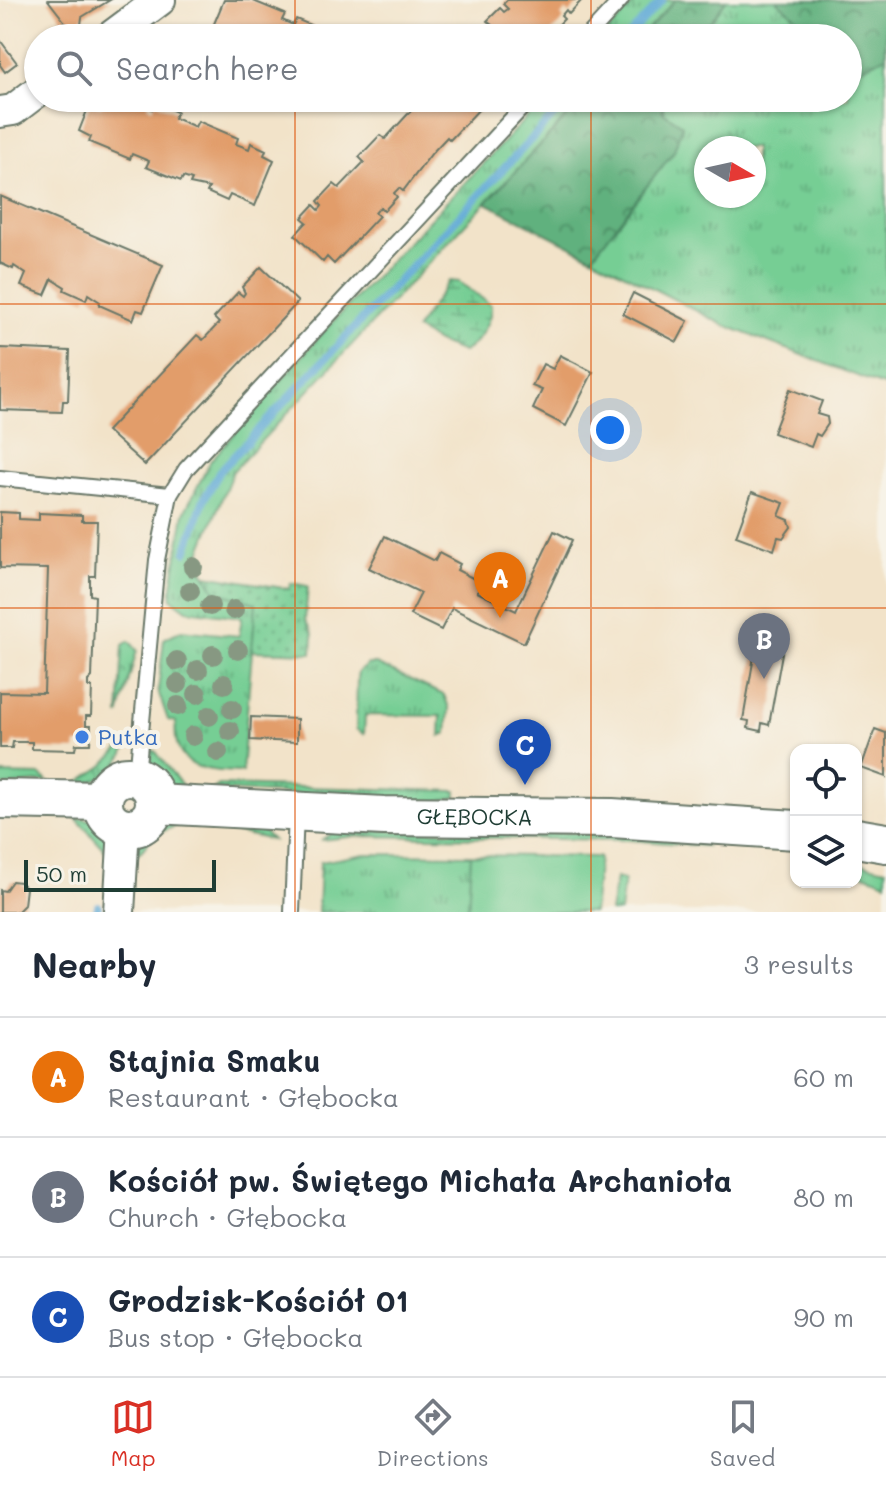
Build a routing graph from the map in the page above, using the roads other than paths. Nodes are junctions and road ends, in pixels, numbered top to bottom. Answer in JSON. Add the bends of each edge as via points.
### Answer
{"nodes":[{"id":1,"x":160,"y":0,"type":"edge"},
{"id":2,"x":621,"y":0,"type":"edge"},
{"id":3,"x":128,"y":24,"type":"edge"},
{"id":4,"x":599,"y":24,"type":"edge"},
{"id":5,"x":24,"y":102,"type":"edge"},
{"id":6,"x":0,"y":112,"type":"edge"},
{"id":7,"x":518,"y":112,"type":"edge"},
{"id":8,"x":0,"y":478,"type":"edge"},
{"id":9,"x":170,"y":495,"type":"junction"},
{"id":10,"x":146,"y":790,"type":"junction"},
{"id":11,"x":0,"y":799,"type":"edge"},
{"id":12,"x":297,"y":811,"type":"junction"},
{"id":13,"x":113,"y":815,"type":"junction"},
{"id":14,"x":790,"y":830,"type":"edge"},
{"id":15,"x":862,"y":839,"type":"edge"},
{"id":16,"x":886,"y":843,"type":"edge"},
{"id":17,"x":119,"y":912,"type":"edge"},
{"id":18,"x":292,"y":912,"type":"edge"}],
"edges":[{"from":1,"to":3,"type":"street"},
{"from":2,"to":4,"type":"lane"},
{"from":5,"to":6,"type":"street"},
{"from":7,"to":9,"type":"lane","via":[[193,461]]},
{"from":8,"to":9,"type":"lane"},
{"from":9,"to":10,"type":"lane","via":[[157,560]]},
{"from":10,"to":12,"type":"street","name":"GŁĘBOCKA"},
{"from":10,"to":13,"type":"street","via":[[123,776],[111,783]]},
{"from":11,"to":13,"type":"street"},
{"from":12,"to":14,"type":"street","name":"GŁĘBOCKA","via":[[612,818]]},
{"from":12,"to":18,"type":"lane"},
{"from":13,"to":17,"type":"street"},
{"from":15,"to":16,"type":"street"}]}
